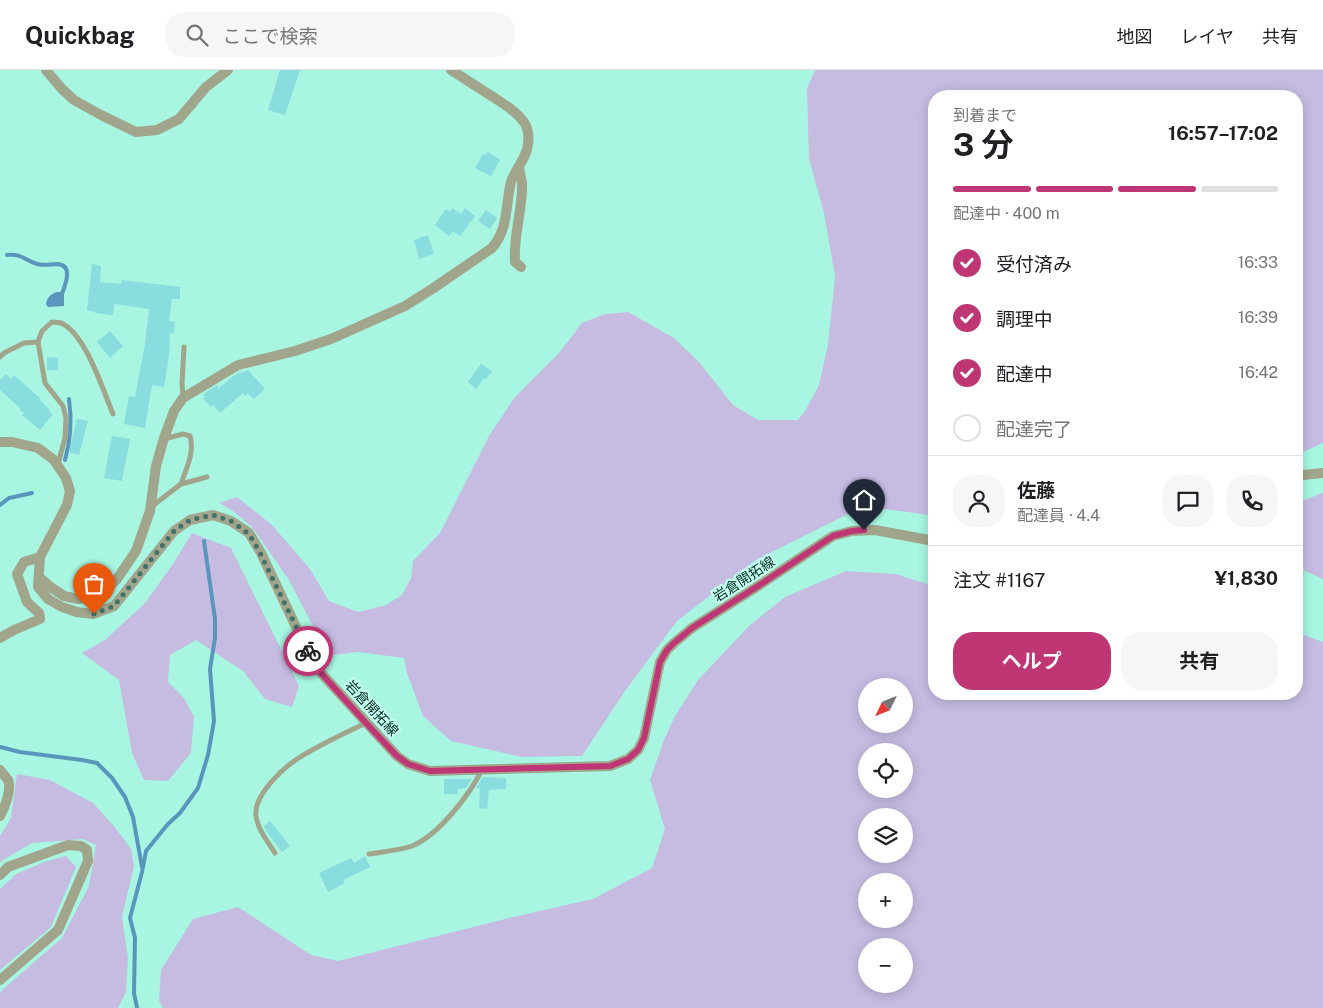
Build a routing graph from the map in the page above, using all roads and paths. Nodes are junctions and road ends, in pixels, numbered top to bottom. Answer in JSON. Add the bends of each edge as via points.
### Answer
{"nodes":[{"id":1,"x":46,"y":70,"type":"edge"},
{"id":2,"x":228,"y":70,"type":"edge"},
{"id":3,"x":451,"y":70,"type":"edge"},
{"id":4,"x":518,"y":168,"type":"junction"},
{"id":5,"x":521,"y":267,"type":"dead end"},
{"id":6,"x":38,"y":342,"type":"junction"},
{"id":7,"x":184,"y":347,"type":"dead end"},
{"id":8,"x":0,"y":357,"type":"edge"},
{"id":9,"x":183,"y":398,"type":"junction"},
{"id":10,"x":114,"y":414,"type":"dead end"},
{"id":11,"x":164,"y":440,"type":"junction"},
{"id":12,"x":0,"y":442,"type":"edge"},
{"id":13,"x":58,"y":466,"type":"junction"},
{"id":14,"x":1323,"y":473,"type":"edge"},
{"id":15,"x":1303,"y":475,"type":"edge"},
{"id":16,"x":207,"y":477,"type":"dead end"},
{"id":17,"x":181,"y":484,"type":"junction"},
{"id":18,"x":151,"y":507,"type":"junction"},
{"id":19,"x":928,"y":540,"type":"edge"},
{"id":20,"x":40,"y":557,"type":"junction"},
{"id":21,"x":39,"y":577,"type":"junction"},
{"id":22,"x":0,"y":638,"type":"edge"},
{"id":23,"x":366,"y":723,"type":"junction"},
{"id":24,"x":482,"y":769,"type":"junction"},
{"id":25,"x":0,"y":770,"type":"edge"},
{"id":26,"x":0,"y":816,"type":"edge"},
{"id":27,"x":275,"y":853,"type":"dead end"},
{"id":28,"x":369,"y":854,"type":"dead end"},
{"id":29,"x":0,"y":876,"type":"edge"},
{"id":30,"x":0,"y":980,"type":"edge"}],
"edges":[{"from":1,"to":2,"type":"street","via":[[74,100],[136,132],[157,130],[179,120],[206,87]]},
{"from":3,"to":4,"type":"street","via":[[515,111],[525,123],[528,145]]},
{"from":4,"to":5,"type":"street","via":[[522,184],[514,249],[515,262]]},
{"from":4,"to":9,"type":"street","via":[[511,182],[504,226],[492,248],[405,306],[331,339],[238,365]]},
{"from":6,"to":8,"type":"lane","via":[[24,343]]},
{"from":6,"to":10,"type":"lane","via":[[42,331],[52,322],[62,323],[78,337]]},
{"from":6,"to":13,"type":"lane","via":[[45,383],[63,406],[66,418]]},
{"from":7,"to":9,"type":"lane"},
{"from":9,"to":11,"type":"street","via":[[174,411]]},
{"from":11,"to":17,"type":"lane","via":[[183,434],[190,436],[192,444]]},
{"from":11,"to":18,"type":"street","via":[[156,466]]},
{"from":12,"to":13,"type":"street","name":"岩倉開拓線","via":[[38,448]]},
{"from":13,"to":20,"type":"street","name":"岩倉開拓線","via":[[70,491],[67,505]]},
{"from":14,"to":15,"type":"street"},
{"from":16,"to":17,"type":"lane"},
{"from":17,"to":18,"type":"lane"},
{"from":18,"to":21,"type":"street","via":[[136,551],[117,579],[103,592],[90,597],[64,596]]},
{"from":19,"to":24,"type":"street","name":"岩倉開拓線","via":[[875,530],[833,536],[692,628],[667,650],[660,662],[644,738],[628,759],[610,766]]},
{"from":20,"to":21,"type":"street","name":"岩倉開拓線"},
{"from":20,"to":22,"type":"street","via":[[24,562],[17,574],[27,602],[39,613],[40,619]]},
{"from":21,"to":23,"type":"street","name":"岩倉開拓線","via":[[38,587],[48,599],[77,612],[94,614],[114,606],[174,531],[190,520],[213,515],[231,521],[249,534],[321,673]]},
{"from":23,"to":24,"type":"street","name":"岩倉開拓線","via":[[408,764],[430,771]]},
{"from":23,"to":27,"type":"lane","via":[[296,759],[271,782],[258,800],[256,815],[260,830]]},
{"from":24,"to":28,"type":"lane","via":[[474,786],[451,815],[425,838],[411,846]]},
{"from":25,"to":26,"type":"street","via":[[9,781]]},
{"from":29,"to":30,"type":"street","via":[[8,867],[68,845],[87,850],[88,861],[58,930]]}]}
